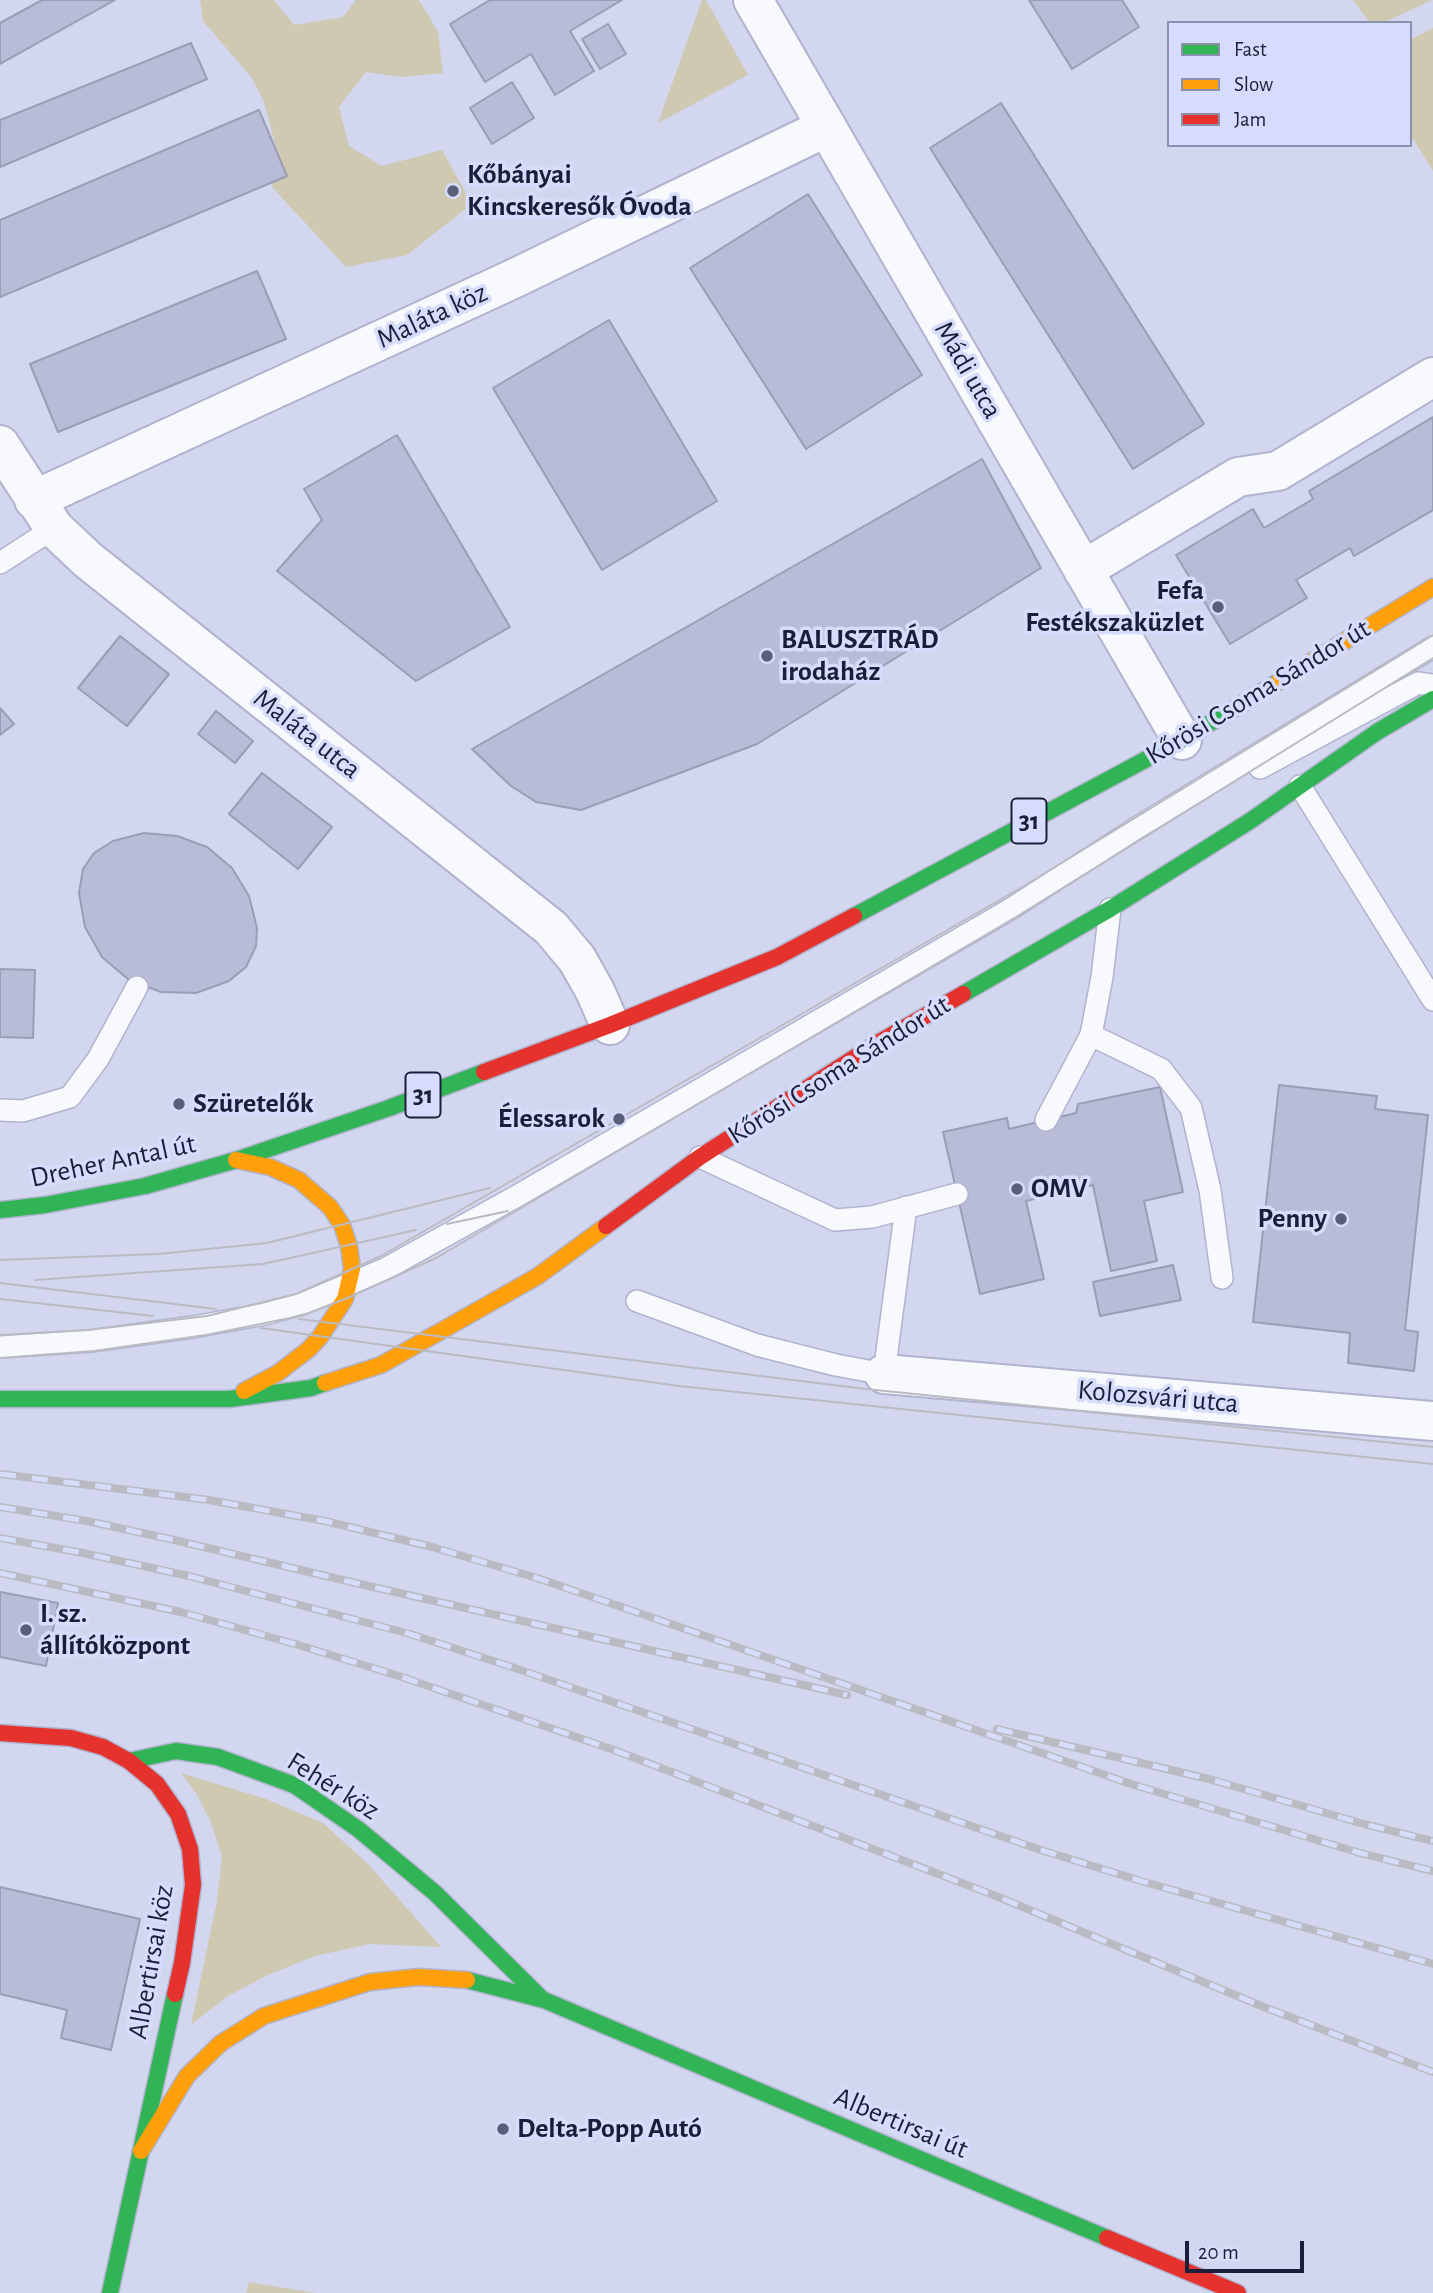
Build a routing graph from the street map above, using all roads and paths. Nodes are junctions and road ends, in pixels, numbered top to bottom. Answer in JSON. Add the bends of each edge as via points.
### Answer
{"nodes":[{"id":1,"x":753,"y":0,"type":"edge"},
{"id":2,"x":827,"y":127,"type":"junction"},
{"id":3,"x":1433,"y":377,"type":"edge"},
{"id":4,"x":0,"y":444,"type":"edge"},
{"id":5,"x":44,"y":514,"type":"junction"},
{"id":6,"x":0,"y":563,"type":"edge"},
{"id":7,"x":1083,"y":570,"type":"junction"},
{"id":8,"x":1433,"y":587,"type":"edge"},
{"id":9,"x":1433,"y":647,"type":"edge"},
{"id":10,"x":1433,"y":685,"type":"edge"},
{"id":11,"x":1433,"y":699,"type":"edge"},
{"id":12,"x":1182,"y":740,"type":"junction"},
{"id":13,"x":1300,"y":786,"type":"junction"},
{"id":14,"x":1135,"y":829,"type":"junction"},
{"id":15,"x":1110,"y":909,"type":"junction"},
{"id":16,"x":137,"y":987,"type":"dead end"},
{"id":17,"x":1433,"y":1000,"type":"edge"},
{"id":18,"x":610,"y":1025,"type":"junction"},
{"id":19,"x":1091,"y":1035,"type":"junction"},
{"id":20,"x":0,"y":1110,"type":"edge"},
{"id":21,"x":1046,"y":1120,"type":"dead end"},
{"id":22,"x":700,"y":1157,"type":"junction"},
{"id":23,"x":236,"y":1160,"type":"junction"},
{"id":24,"x":957,"y":1194,"type":"dead end"},
{"id":25,"x":906,"y":1207,"type":"junction"},
{"id":26,"x":0,"y":1210,"type":"edge"},
{"id":27,"x":1222,"y":1278,"type":"dead end"},
{"id":28,"x":349,"y":1284,"type":"junction"},
{"id":29,"x":638,"y":1301,"type":"dead end"},
{"id":30,"x":0,"y":1347,"type":"edge"},
{"id":31,"x":884,"y":1374,"type":"junction"},
{"id":32,"x":0,"y":1399,"type":"edge"},
{"id":33,"x":230,"y":1399,"type":"junction"},
{"id":34,"x":1433,"y":1421,"type":"edge"},
{"id":35,"x":0,"y":1732,"type":"edge"},
{"id":36,"x":129,"y":1761,"type":"junction"},
{"id":37,"x":544,"y":2000,"type":"junction"},
{"id":38,"x":141,"y":2151,"type":"junction"},
{"id":39,"x":110,"y":2293,"type":"edge"},
{"id":40,"x":1238,"y":2293,"type":"edge"}],
"edges":[{"from":1,"to":2,"type":"street","name":"Mádi utca"},
{"from":2,"to":5,"type":"street","name":"Maláta köz"},
{"from":2,"to":7,"type":"street","name":"Mádi utca"},
{"from":3,"to":7,"type":"street","via":[[1278,471],[1238,477]]},
{"from":4,"to":5,"type":"street","name":"Maláta utca"},
{"from":5,"to":6,"type":"lane"},
{"from":5,"to":18,"type":"street","name":"Maláta utca","via":[[88,560],[551,928],[577,959]]},
{"from":7,"to":12,"type":"street","name":"Mádi utca"},
{"from":8,"to":12,"type":"main road","name":"Kőrösi Csoma Sándor út","number":"31"},
{"from":9,"to":14,"type":"lane"},
{"from":10,"to":14,"type":"lane","via":[[1418,683],[1218,791]]},
{"from":11,"to":13,"type":"main road","name":"Kőrösi Csoma Sándor út"},
{"from":12,"to":18,"type":"main road","name":"Kőrösi Csoma Sándor út","number":"31","via":[[777,957]]},
{"from":13,"to":15,"type":"main road","name":"Kőrösi Csoma Sándor út"},
{"from":13,"to":17,"type":"lane"},
{"from":14,"to":28,"type":"lane","via":[[1009,909],[541,1182],[406,1258]]},
{"from":15,"to":19,"type":"lane"},
{"from":15,"to":22,"type":"main road","name":"Kőrösi Csoma Sándor út","via":[[871,1047]]},
{"from":16,"to":20,"type":"lane","via":[[99,1059],[69,1097],[23,1111]]},
{"from":18,"to":23,"type":"main road","name":"Kőrösi Csoma Sándor út","number":"31"},
{"from":19,"to":21,"type":"lane"},
{"from":19,"to":27,"type":"lane","via":[[1161,1069],[1191,1108],[1210,1190]]},
{"from":22,"to":25,"type":"lane","via":[[835,1220],[872,1217]]},
{"from":22,"to":33,"type":"main road","name":"Kőrösi Csoma Sándor út","via":[[538,1276],[381,1365],[311,1388]]},
{"from":23,"to":26,"type":"main road","name":"Dreher Antal út","number":"31","via":[[145,1186]]},
{"from":23,"to":28,"type":"main road","via":[[271,1167],[299,1180],[330,1207],[349,1246]]},
{"from":24,"to":25,"type":"lane"},
{"from":25,"to":31,"type":"lane"},
{"from":28,"to":30,"type":"lane","via":[[285,1310],[193,1327]]},
{"from":28,"to":33,"type":"main road","via":[[345,1299],[309,1349],[278,1373]]},
{"from":29,"to":31,"type":"lane","via":[[757,1345]]},
{"from":31,"to":34,"type":"street","name":"Kolozsvári utca"},
{"from":32,"to":33,"type":"main road"},
{"from":35,"to":36,"type":"main road","via":[[71,1738]]},
{"from":36,"to":37,"type":"main road","name":"Fehér köz","via":[[176,1751],[218,1757],[294,1785],[358,1829],[435,1893]]},
{"from":36,"to":38,"type":"main road","name":"Albertirsai köz","via":[[157,1784],[178,1814],[190,1849],[194,1885]]},
{"from":37,"to":38,"type":"main road","name":"Albertirsai köz","via":[[469,1980],[419,1977],[370,1982],[264,2016],[221,2043],[187,2076]]},
{"from":37,"to":40,"type":"main road","name":"Albertirsai út"},
{"from":38,"to":39,"type":"main road","name":"Albertirsai köz"}]}
